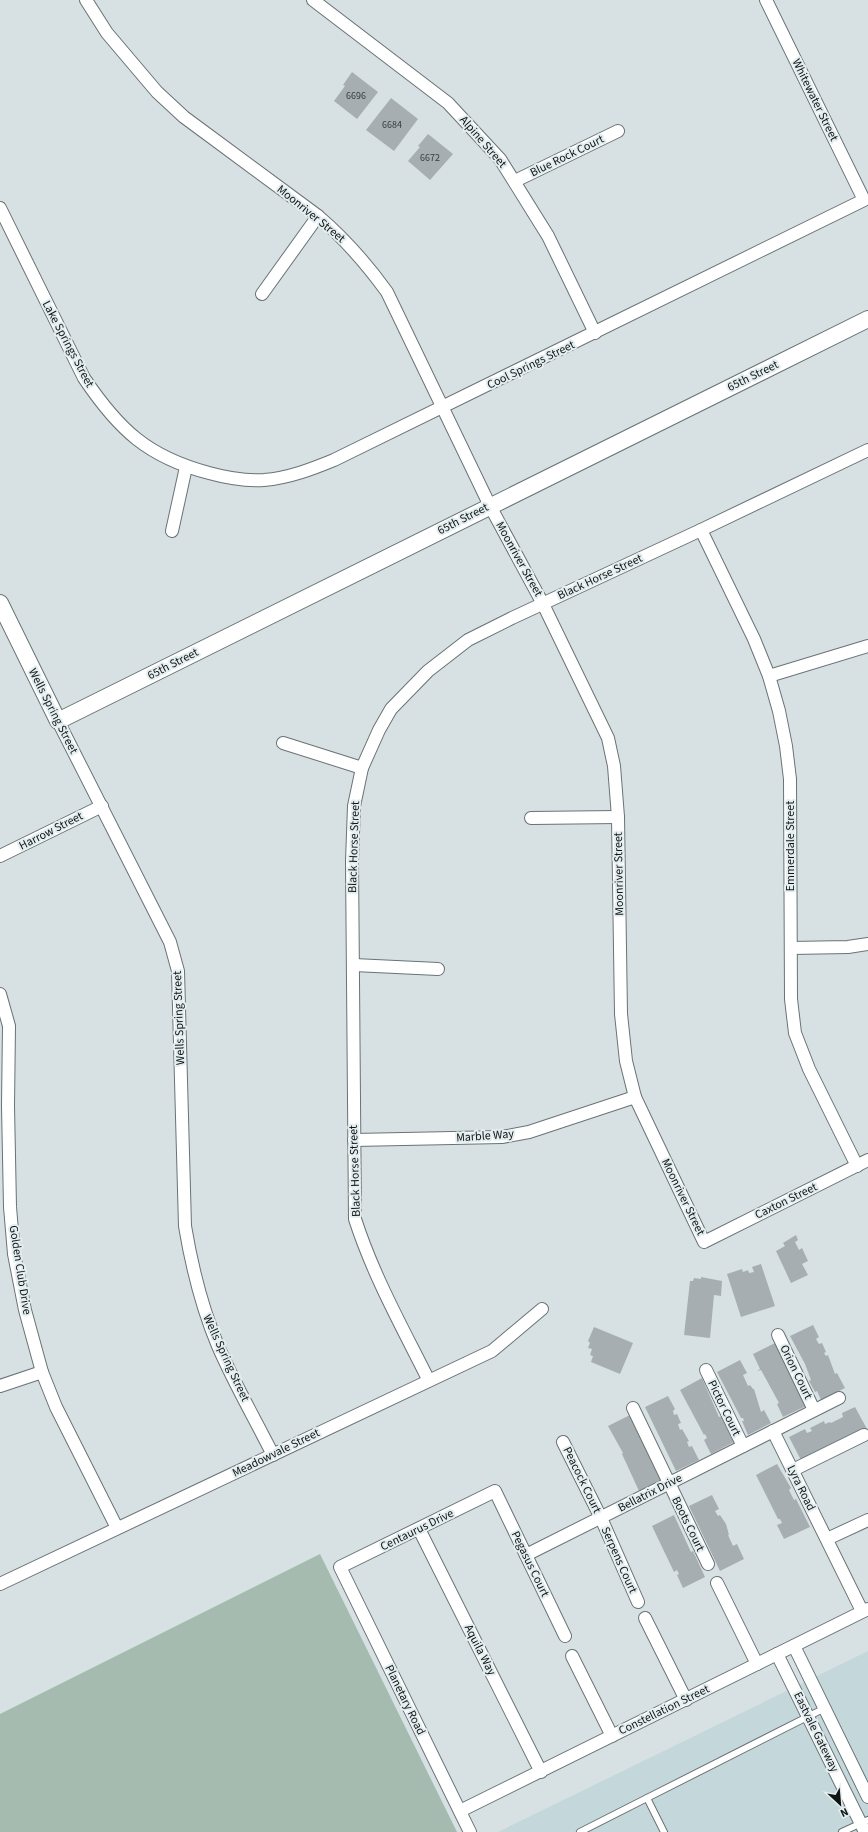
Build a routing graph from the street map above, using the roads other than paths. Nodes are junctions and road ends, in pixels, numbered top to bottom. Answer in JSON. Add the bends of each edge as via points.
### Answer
{"nodes":[{"id":1,"x":86,"y":0,"type":"edge"},
{"id":2,"x":766,"y":0,"type":"edge"},
{"id":3,"x":321,"y":2,"type":"edge"},
{"id":4,"x":618,"y":131,"type":"dead end"},
{"id":5,"x":515,"y":181,"type":"junction"},
{"id":6,"x":864,"y":200,"type":"joint"},
{"id":7,"x":0,"y":208,"type":"edge"},
{"id":8,"x":318,"y":216,"type":"junction"},
{"id":9,"x":262,"y":294,"type":"dead end"},
{"id":10,"x":868,"y":319,"type":"edge"},
{"id":11,"x":595,"y":333,"type":"junction"},
{"id":12,"x":442,"y":408,"type":"junction"},
{"id":13,"x":868,"y":450,"type":"edge"},
{"id":14,"x":186,"y":467,"type":"junction"},
{"id":15,"x":490,"y":506,"type":"junction"},
{"id":16,"x":701,"y":530,"type":"junction"},
{"id":17,"x":172,"y":531,"type":"dead end"},
{"id":18,"x":0,"y":603,"type":"edge"},
{"id":19,"x":543,"y":604,"type":"junction"},
{"id":20,"x":868,"y":646,"type":"edge"},
{"id":21,"x":769,"y":676,"type":"junction"},
{"id":22,"x":58,"y":721,"type":"junction"},
{"id":23,"x":283,"y":742,"type":"dead end"},
{"id":24,"x":362,"y":768,"type":"junction"},
{"id":25,"x":102,"y":806,"type":"junction"},
{"id":26,"x":618,"y":817,"type":"junction"},
{"id":27,"x":531,"y":818,"type":"dead end"},
{"id":28,"x":0,"y":856,"type":"edge"},
{"id":29,"x":868,"y":944,"type":"edge"},
{"id":30,"x":791,"y":948,"type":"junction"},
{"id":31,"x":354,"y":965,"type":"junction"},
{"id":32,"x":438,"y":969,"type":"dead end"},
{"id":33,"x":0,"y":994,"type":"edge"},
{"id":34,"x":635,"y":1097,"type":"junction"},
{"id":35,"x":4,"y":1105,"type":"edge"},
{"id":36,"x":354,"y":1140,"type":"junction"},
{"id":37,"x":868,"y":1160,"type":"edge"},
{"id":38,"x":856,"y":1166,"type":"junction"},
{"id":39,"x":704,"y":1242,"type":"joint"},
{"id":40,"x":542,"y":1309,"type":"dead end"},
{"id":41,"x":778,"y":1335,"type":"dead end"},
{"id":42,"x":706,"y":1370,"type":"dead end"},
{"id":43,"x":42,"y":1372,"type":"junction"},
{"id":44,"x":428,"y":1379,"type":"junction"},
{"id":45,"x":0,"y":1386,"type":"edge"},
{"id":46,"x":839,"y":1398,"type":"dead end"},
{"id":47,"x":633,"y":1408,"type":"dead end"},
{"id":48,"x":814,"y":1410,"type":"junction"},
{"id":49,"x":773,"y":1430,"type":"junction"},
{"id":50,"x":864,"y":1435,"type":"dead end"},
{"id":51,"x":563,"y":1442,"type":"dead end"},
{"id":52,"x":743,"y":1446,"type":"junction"},
{"id":53,"x":273,"y":1455,"type":"junction"},
{"id":54,"x":793,"y":1470,"type":"junction"},
{"id":55,"x":669,"y":1483,"type":"junction"},
{"id":56,"x":494,"y":1492,"type":"joint"},
{"id":57,"x":601,"y":1518,"type":"junction"},
{"id":58,"x":868,"y":1520,"type":"edge"},
{"id":59,"x":117,"y":1528,"type":"junction"},
{"id":60,"x":419,"y":1529,"type":"junction"},
{"id":61,"x":826,"y":1539,"type":"junction"},
{"id":62,"x":526,"y":1555,"type":"junction"},
{"id":63,"x":708,"y":1564,"type":"dead end"},
{"id":64,"x":340,"y":1567,"type":"joint"},
{"id":65,"x":717,"y":1583,"type":"dead end"},
{"id":66,"x":0,"y":1584,"type":"edge"},
{"id":67,"x":638,"y":1602,"type":"dead end"},
{"id":68,"x":865,"y":1610,"type":"edge"},
{"id":69,"x":645,"y":1618,"type":"dead end"},
{"id":70,"x":565,"y":1636,"type":"dead end"},
{"id":71,"x":794,"y":1646,"type":"junction"},
{"id":72,"x":777,"y":1654,"type":"junction"},
{"id":73,"x":572,"y":1656,"type":"dead end"},
{"id":74,"x":757,"y":1664,"type":"junction"},
{"id":75,"x":686,"y":1700,"type":"junction"},
{"id":76,"x":825,"y":1708,"type":"junction"},
{"id":77,"x":808,"y":1716,"type":"junction"},
{"id":78,"x":612,"y":1736,"type":"junction"},
{"id":79,"x":541,"y":1772,"type":"junction"},
{"id":80,"x":868,"y":1797,"type":"edge"},
{"id":81,"x":647,"y":1798,"type":"junction"},
{"id":82,"x":460,"y":1811,"type":"junction"},
{"id":83,"x":864,"y":1825,"type":"edge"},
{"id":84,"x":470,"y":1832,"type":"edge"},
{"id":85,"x":580,"y":1832,"type":"edge"},
{"id":86,"x":664,"y":1832,"type":"edge"},
{"id":87,"x":842,"y":1832,"type":"edge"}],
"edges":[{"from":1,"to":8,"type":"street","name":"Moonriver Street","via":[[107,33],[157,92],[184,117]]},
{"from":2,"to":6,"type":"street","name":"Whitewater Street"},
{"from":3,"to":5,"type":"street","name":"Alpine Street","via":[[448,103],[500,159]]},
{"from":4,"to":5,"type":"street","name":"Blue Rock Court"},
{"from":5,"to":11,"type":"street","name":"Alpine Street","via":[[548,236]]},
{"from":6,"to":11,"type":"street","name":"Cool Springs Street"},
{"from":7,"to":14,"type":"street","name":"Lake Springs Street","via":[[84,378],[100,402],[123,428],[150,450]]},
{"from":8,"to":9,"type":"street"},
{"from":8,"to":12,"type":"street","name":"Moonriver Street","via":[[366,262],[387,292]]},
{"from":10,"to":15,"type":"street","name":"65th Street"},
{"from":11,"to":12,"type":"street","name":"Cool Springs Street"},
{"from":12,"to":14,"type":"street","name":"Cool Springs Street","via":[[334,460],[296,475],[264,480],[227,478]]},
{"from":12,"to":15,"type":"street","name":"Moonriver Street"},
{"from":13,"to":16,"type":"street","name":"Black Horse Street"},
{"from":14,"to":17,"type":"street"},
{"from":15,"to":19,"type":"street","name":"Moonriver Street"},
{"from":15,"to":22,"type":"street","name":"65th Street"},
{"from":16,"to":19,"type":"street","name":"Black Horse Street"},
{"from":16,"to":21,"type":"street","name":"Emmerdale Street","via":[[754,639]]},
{"from":18,"to":22,"type":"street","name":"Wells Spring Street"},
{"from":19,"to":24,"type":"street","name":"Black Horse Street","via":[[468,640],[428,671],[391,709]]},
{"from":19,"to":26,"type":"street","name":"Moonriver Street","via":[[608,738],[614,766]]},
{"from":20,"to":21,"type":"street"},
{"from":21,"to":30,"type":"street","name":"Emmerdale Street","via":[[779,711],[790,779]]},
{"from":22,"to":25,"type":"street","name":"Wells Spring Street"},
{"from":23,"to":24,"type":"street"},
{"from":24,"to":31,"type":"street","name":"Black Horse Street","via":[[354,806]]},
{"from":25,"to":28,"type":"street","name":"Harrow Street"},
{"from":25,"to":53,"type":"street","name":"Wells Spring Street","via":[[170,942],[178,971],[185,1226],[192,1268],[218,1347]]},
{"from":26,"to":27,"type":"street"},
{"from":26,"to":34,"type":"street","name":"Moonriver Street","via":[[621,1014],[626,1061]]},
{"from":29,"to":30,"type":"street"},
{"from":30,"to":38,"type":"street","name":"Emmerdale Street","via":[[791,999],[796,1033],[808,1069]]},
{"from":31,"to":32,"type":"street"},
{"from":31,"to":36,"type":"street","name":"Black Horse Street"},
{"from":33,"to":35,"type":"street","name":"Golden Club Drive","via":[[9,1026]]},
{"from":34,"to":36,"type":"street","name":"Marble Way","via":[[529,1132],[502,1137]]},
{"from":34,"to":39,"type":"street","name":"Moonriver Street"},
{"from":35,"to":43,"type":"street","name":"Golden Club Drive","via":[[14,1254],[25,1310]]},
{"from":36,"to":44,"type":"street","name":"Black Horse Street","via":[[355,1218],[379,1281]]},
{"from":37,"to":38,"type":"street","name":"Caxton Street"},
{"from":38,"to":39,"type":"street","name":"Caxton Street"},
{"from":40,"to":44,"type":"street","name":"Meadowvale Street","via":[[492,1351]]},
{"from":41,"to":48,"type":"street","name":"Orion Court"},
{"from":42,"to":52,"type":"street","name":"Pictor Court"},
{"from":43,"to":45,"type":"street"},
{"from":43,"to":59,"type":"street","name":"Golden Club Drive","via":[[56,1407]]},
{"from":44,"to":53,"type":"street","name":"Meadowvale Street"},
{"from":46,"to":48,"type":"street"},
{"from":47,"to":55,"type":"street","name":"Boots Court"},
{"from":48,"to":49,"type":"street"},
{"from":49,"to":52,"type":"street","name":"Bellatrix Drive"},
{"from":49,"to":54,"type":"street","name":"Lyra Road"},
{"from":50,"to":54,"type":"street"},
{"from":51,"to":57,"type":"street","name":"Peacock Court"},
{"from":52,"to":55,"type":"street","name":"Bellatrix Drive"},
{"from":53,"to":59,"type":"street","name":"Meadowvale Street"},
{"from":54,"to":61,"type":"street","name":"Lyra Road"},
{"from":55,"to":57,"type":"street","name":"Bellatrix Drive"},
{"from":55,"to":63,"type":"street","name":"Boots Court"},
{"from":56,"to":60,"type":"street","name":"Centaurus Drive"},
{"from":56,"to":62,"type":"street","name":"Pegasus Court"},
{"from":57,"to":62,"type":"street","name":"Bellatrix Drive"},
{"from":57,"to":67,"type":"street","name":"Serpens Court"},
{"from":58,"to":61,"type":"street"},
{"from":59,"to":66,"type":"street","name":"Meadowvale Street"},
{"from":60,"to":64,"type":"street","name":"Centaurus Drive"},
{"from":60,"to":79,"type":"street","name":"Aquila Way"},
{"from":61,"to":68,"type":"street","name":"Lyra Road"},
{"from":62,"to":70,"type":"street","name":"Pegasus Court"},
{"from":64,"to":82,"type":"street","name":"Planetary Road"},
{"from":65,"to":74,"type":"street"},
{"from":68,"to":71,"type":"street","name":"Constellation Street"},
{"from":69,"to":75,"type":"street"},
{"from":71,"to":72,"type":"street","name":"Constellation Street"},
{"from":71,"to":76,"type":"street","name":"Eastvale Gateway"},
{"from":72,"to":74,"type":"street","name":"Constellation Street"},
{"from":72,"to":77,"type":"street","name":"Eastvale Gateway"},
{"from":73,"to":78,"type":"street"},
{"from":74,"to":75,"type":"street","name":"Constellation Street"},
{"from":75,"to":78,"type":"street","name":"Constellation Street"},
{"from":76,"to":77,"type":"lane"},
{"from":76,"to":80,"type":"street","name":"Eastvale Gateway"},
{"from":77,"to":81,"type":"lane"},
{"from":77,"to":83,"type":"street","name":"Eastvale Gateway"},
{"from":78,"to":79,"type":"street","name":"Constellation Street"},
{"from":79,"to":82,"type":"street","name":"Constellation Street"},
{"from":81,"to":85,"type":"lane"},
{"from":81,"to":86,"type":"lane"},
{"from":82,"to":84,"type":"street","name":"Planetary Road"},
{"from":83,"to":87,"type":"lane"}]}
